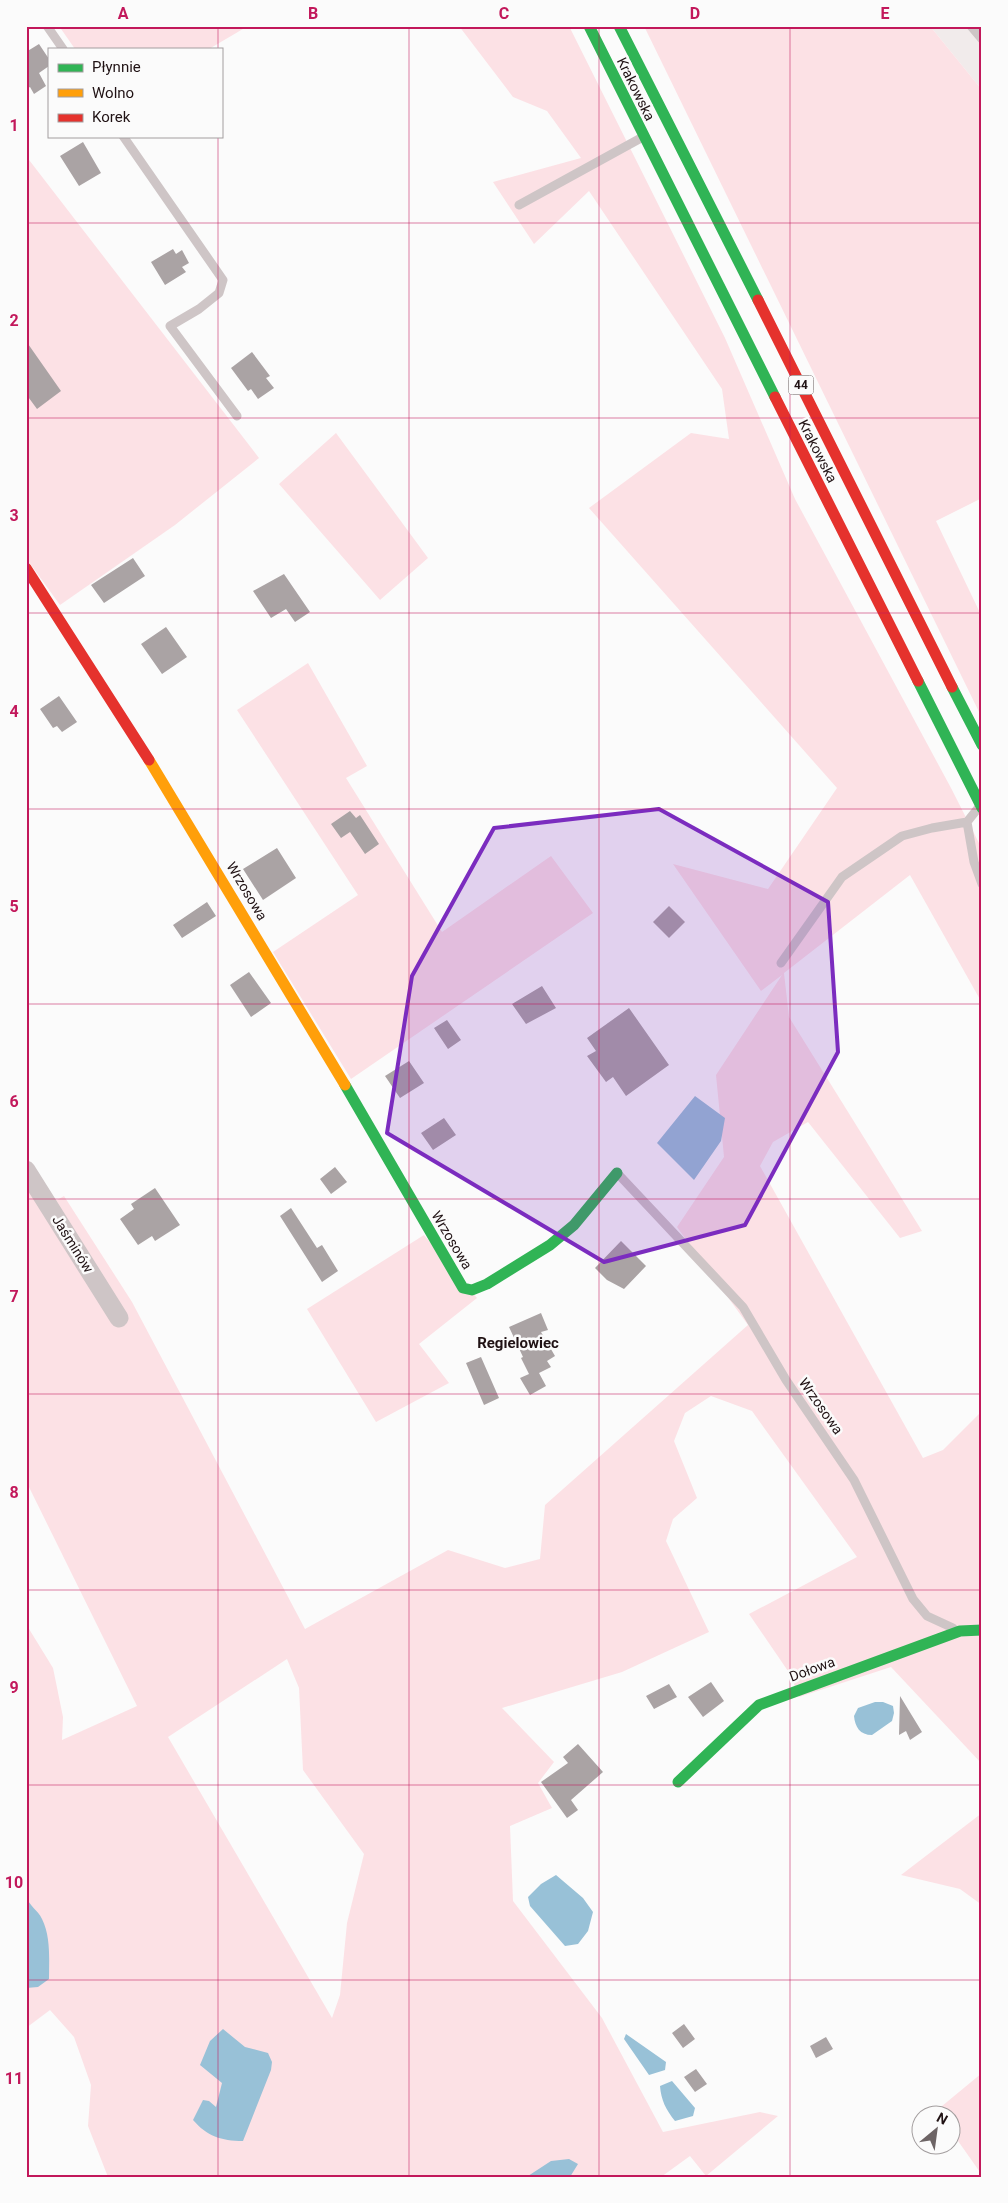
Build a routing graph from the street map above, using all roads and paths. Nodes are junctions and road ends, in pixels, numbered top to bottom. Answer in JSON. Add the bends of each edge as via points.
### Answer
{"nodes":[{"id":1,"x":47,"y":26,"type":"edge"},
{"id":2,"x":588,"y":26,"type":"edge"},
{"id":3,"x":619,"y":26,"type":"edge"},
{"id":4,"x":971,"y":26,"type":"edge"},
{"id":5,"x":982,"y":39,"type":"edge"},
{"id":6,"x":62,"y":48,"type":"edge"},
{"id":7,"x":644,"y":137,"type":"junction"},
{"id":8,"x":124,"y":138,"type":"edge"},
{"id":9,"x":519,"y":205,"type":"dead end"},
{"id":10,"x":237,"y":416,"type":"dead end"},
{"id":11,"x":26,"y":568,"type":"edge"},
{"id":12,"x":982,"y":745,"type":"edge"},
{"id":13,"x":981,"y":806,"type":"edge"},
{"id":14,"x":967,"y":822,"type":"junction"},
{"id":15,"x":982,"y":884,"type":"edge"},
{"id":16,"x":781,"y":963,"type":"dead end"},
{"id":17,"x":26,"y":1170,"type":"edge"},
{"id":18,"x":617,"y":1173,"type":"joint"},
{"id":19,"x":119,"y":1318,"type":"dead end"},
{"id":20,"x":982,"y":1630,"type":"edge"},
{"id":21,"x":960,"y":1631,"type":"junction"},
{"id":22,"x":678,"y":1782,"type":"dead end"}],
"edges":[{"from":1,"to":6,"type":"lane"},
{"from":2,"to":7,"type":"main road","name":"Krakowska","number":"44"},
{"from":3,"to":12,"type":"main road","name":"Krakowska","number":"44"},
{"from":4,"to":5,"type":"lane"},
{"from":7,"to":9,"type":"lane"},
{"from":7,"to":13,"type":"main road","name":"Krakowska","number":"44"},
{"from":8,"to":10,"type":"lane","via":[[223,280],[219,294],[170,326]]},
{"from":11,"to":18,"type":"main road","name":"Wrzosowa","via":[[175,801],[464,1288],[472,1290],[487,1284],[550,1245],[574,1224]]},
{"from":13,"to":14,"type":"lane"},
{"from":14,"to":15,"type":"lane","via":[[974,862]]},
{"from":14,"to":16,"type":"lane","via":[[902,836],[842,877]]},
{"from":17,"to":19,"type":"street","name":"Jaśminów"},
{"from":18,"to":21,"type":"lane","name":"Wrzosowa","via":[[743,1306],[786,1380],[854,1480],[913,1600],[927,1616]]},
{"from":20,"to":21,"type":"main road","name":"Dołowa"},
{"from":21,"to":22,"type":"main road","name":"Dołowa","via":[[759,1705]]}]}
